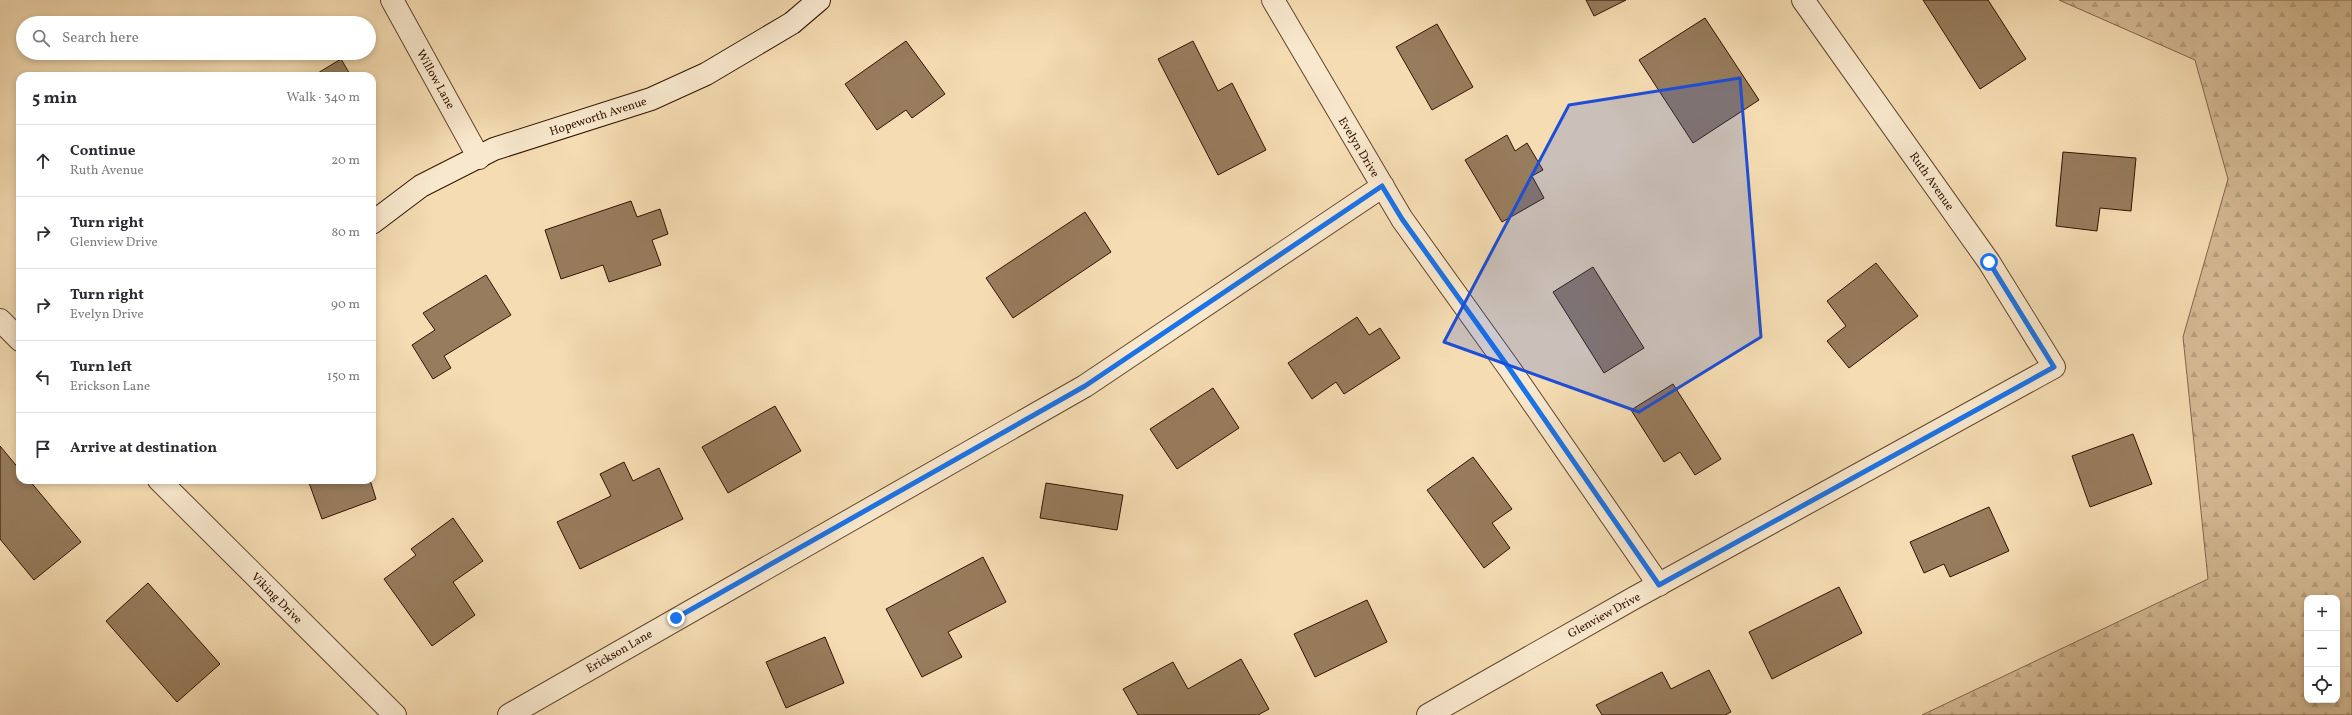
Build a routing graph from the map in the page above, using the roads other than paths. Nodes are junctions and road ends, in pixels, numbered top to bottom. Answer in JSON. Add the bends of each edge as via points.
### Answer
{"nodes":[{"id":1,"x":392,"y":0,"type":"edge"},
{"id":2,"x":819,"y":0,"type":"edge"},
{"id":3,"x":1273,"y":0,"type":"edge"},
{"id":4,"x":1803,"y":0,"type":"edge"},
{"id":5,"x":479,"y":158,"type":"junction"},
{"id":6,"x":1382,"y":186,"type":"junction"},
{"id":7,"x":376,"y":219,"type":"edge"},
{"id":8,"x":0,"y":320,"type":"edge"},
{"id":9,"x":16,"y":336,"type":"edge"},
{"id":10,"x":2054,"y":367,"type":"joint"},
{"id":11,"x":163,"y":484,"type":"edge"},
{"id":12,"x":1659,"y":585,"type":"junction"},
{"id":13,"x":395,"y":715,"type":"edge"},
{"id":14,"x":509,"y":715,"type":"edge"},
{"id":15,"x":1428,"y":715,"type":"edge"}],
"edges":[{"from":1,"to":5,"type":"street","name":"Willow Lane"},
{"from":2,"to":5,"type":"street","name":"Hopeworth Avenue","via":[[792,22],[706,74],[651,99],[494,149]]},
{"from":3,"to":6,"type":"street","name":"Evelyn Drive"},
{"from":4,"to":10,"type":"street","name":"Ruth Avenue","via":[[1989,262]]},
{"from":5,"to":7,"type":"street","name":"Hopeworth Avenue","via":[[421,186]]},
{"from":6,"to":12,"type":"street","name":"Evelyn Drive","via":[[1402,219]]},
{"from":6,"to":14,"type":"street","name":"Erickson Lane","via":[[1085,386]]},
{"from":8,"to":9,"type":"street"},
{"from":10,"to":12,"type":"street","name":"Glenview Drive"},
{"from":11,"to":13,"type":"street","name":"Viking Drive"},
{"from":12,"to":15,"type":"street","name":"Glenview Drive"}]}
